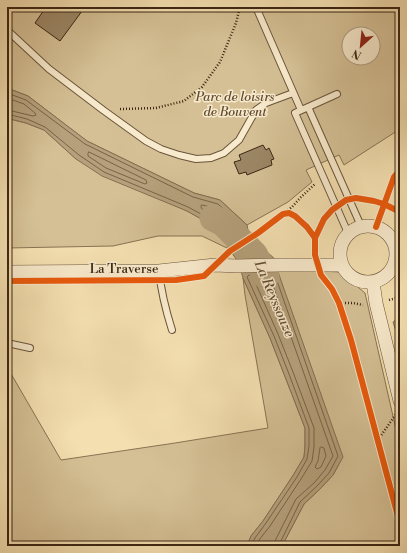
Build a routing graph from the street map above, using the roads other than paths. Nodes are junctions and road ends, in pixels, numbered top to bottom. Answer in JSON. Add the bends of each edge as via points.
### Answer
{"nodes":[{"id":1,"x":264,"y":7,"type":"edge"},
{"id":2,"x":257,"y":9,"type":"edge"},
{"id":3,"x":7,"y":30,"type":"edge"},
{"id":4,"x":293,"y":93,"type":"junction"},
{"id":5,"x":337,"y":94,"type":"dead end"},
{"id":6,"x":308,"y":107,"type":"junction"},
{"id":7,"x":301,"y":110,"type":"junction"},
{"id":8,"x":361,"y":226,"type":"junction"},
{"id":9,"x":348,"y":234,"type":"junction"},
{"id":10,"x":397,"y":244,"type":"edge"},
{"id":11,"x":342,"y":265,"type":"junction"},
{"id":12,"x":160,"y":271,"type":"junction"},
{"id":13,"x":7,"y":272,"type":"edge"},
{"id":14,"x":373,"y":282,"type":"junction"},
{"id":15,"x":172,"y":330,"type":"dead end"},
{"id":16,"x":7,"y":343,"type":"edge"},
{"id":17,"x":30,"y":348,"type":"dead end"},
{"id":18,"x":400,"y":401,"type":"edge"}],
"edges":[{"from":1,"to":2,"type":"lane"},
{"from":2,"to":4,"type":"lane"},
{"from":3,"to":4,"type":"lane","via":[[49,69],[146,141],[161,149],[196,159],[211,158],[224,153],[239,140],[256,110],[266,103]]},
{"from":4,"to":7,"type":"lane"},
{"from":5,"to":6,"type":"lane"},
{"from":6,"to":7,"type":"lane"},
{"from":6,"to":8,"type":"lane"},
{"from":7,"to":9,"type":"lane","via":[[295,113]]},
{"from":8,"to":9,"type":"street"},
{"from":8,"to":10,"type":"street","via":[[383,230]]},
{"from":9,"to":11,"type":"street","via":[[339,252]]},
{"from":10,"to":14,"type":"street","via":[[392,268],[382,278]]},
{"from":11,"to":12,"type":"street","via":[[215,265]]},
{"from":11,"to":14,"type":"street","via":[[351,277]]},
{"from":12,"to":13,"type":"street"},
{"from":12,"to":15,"type":"lane","via":[[165,308]]},
{"from":14,"to":18,"type":"street"},
{"from":16,"to":17,"type":"lane"}]}
